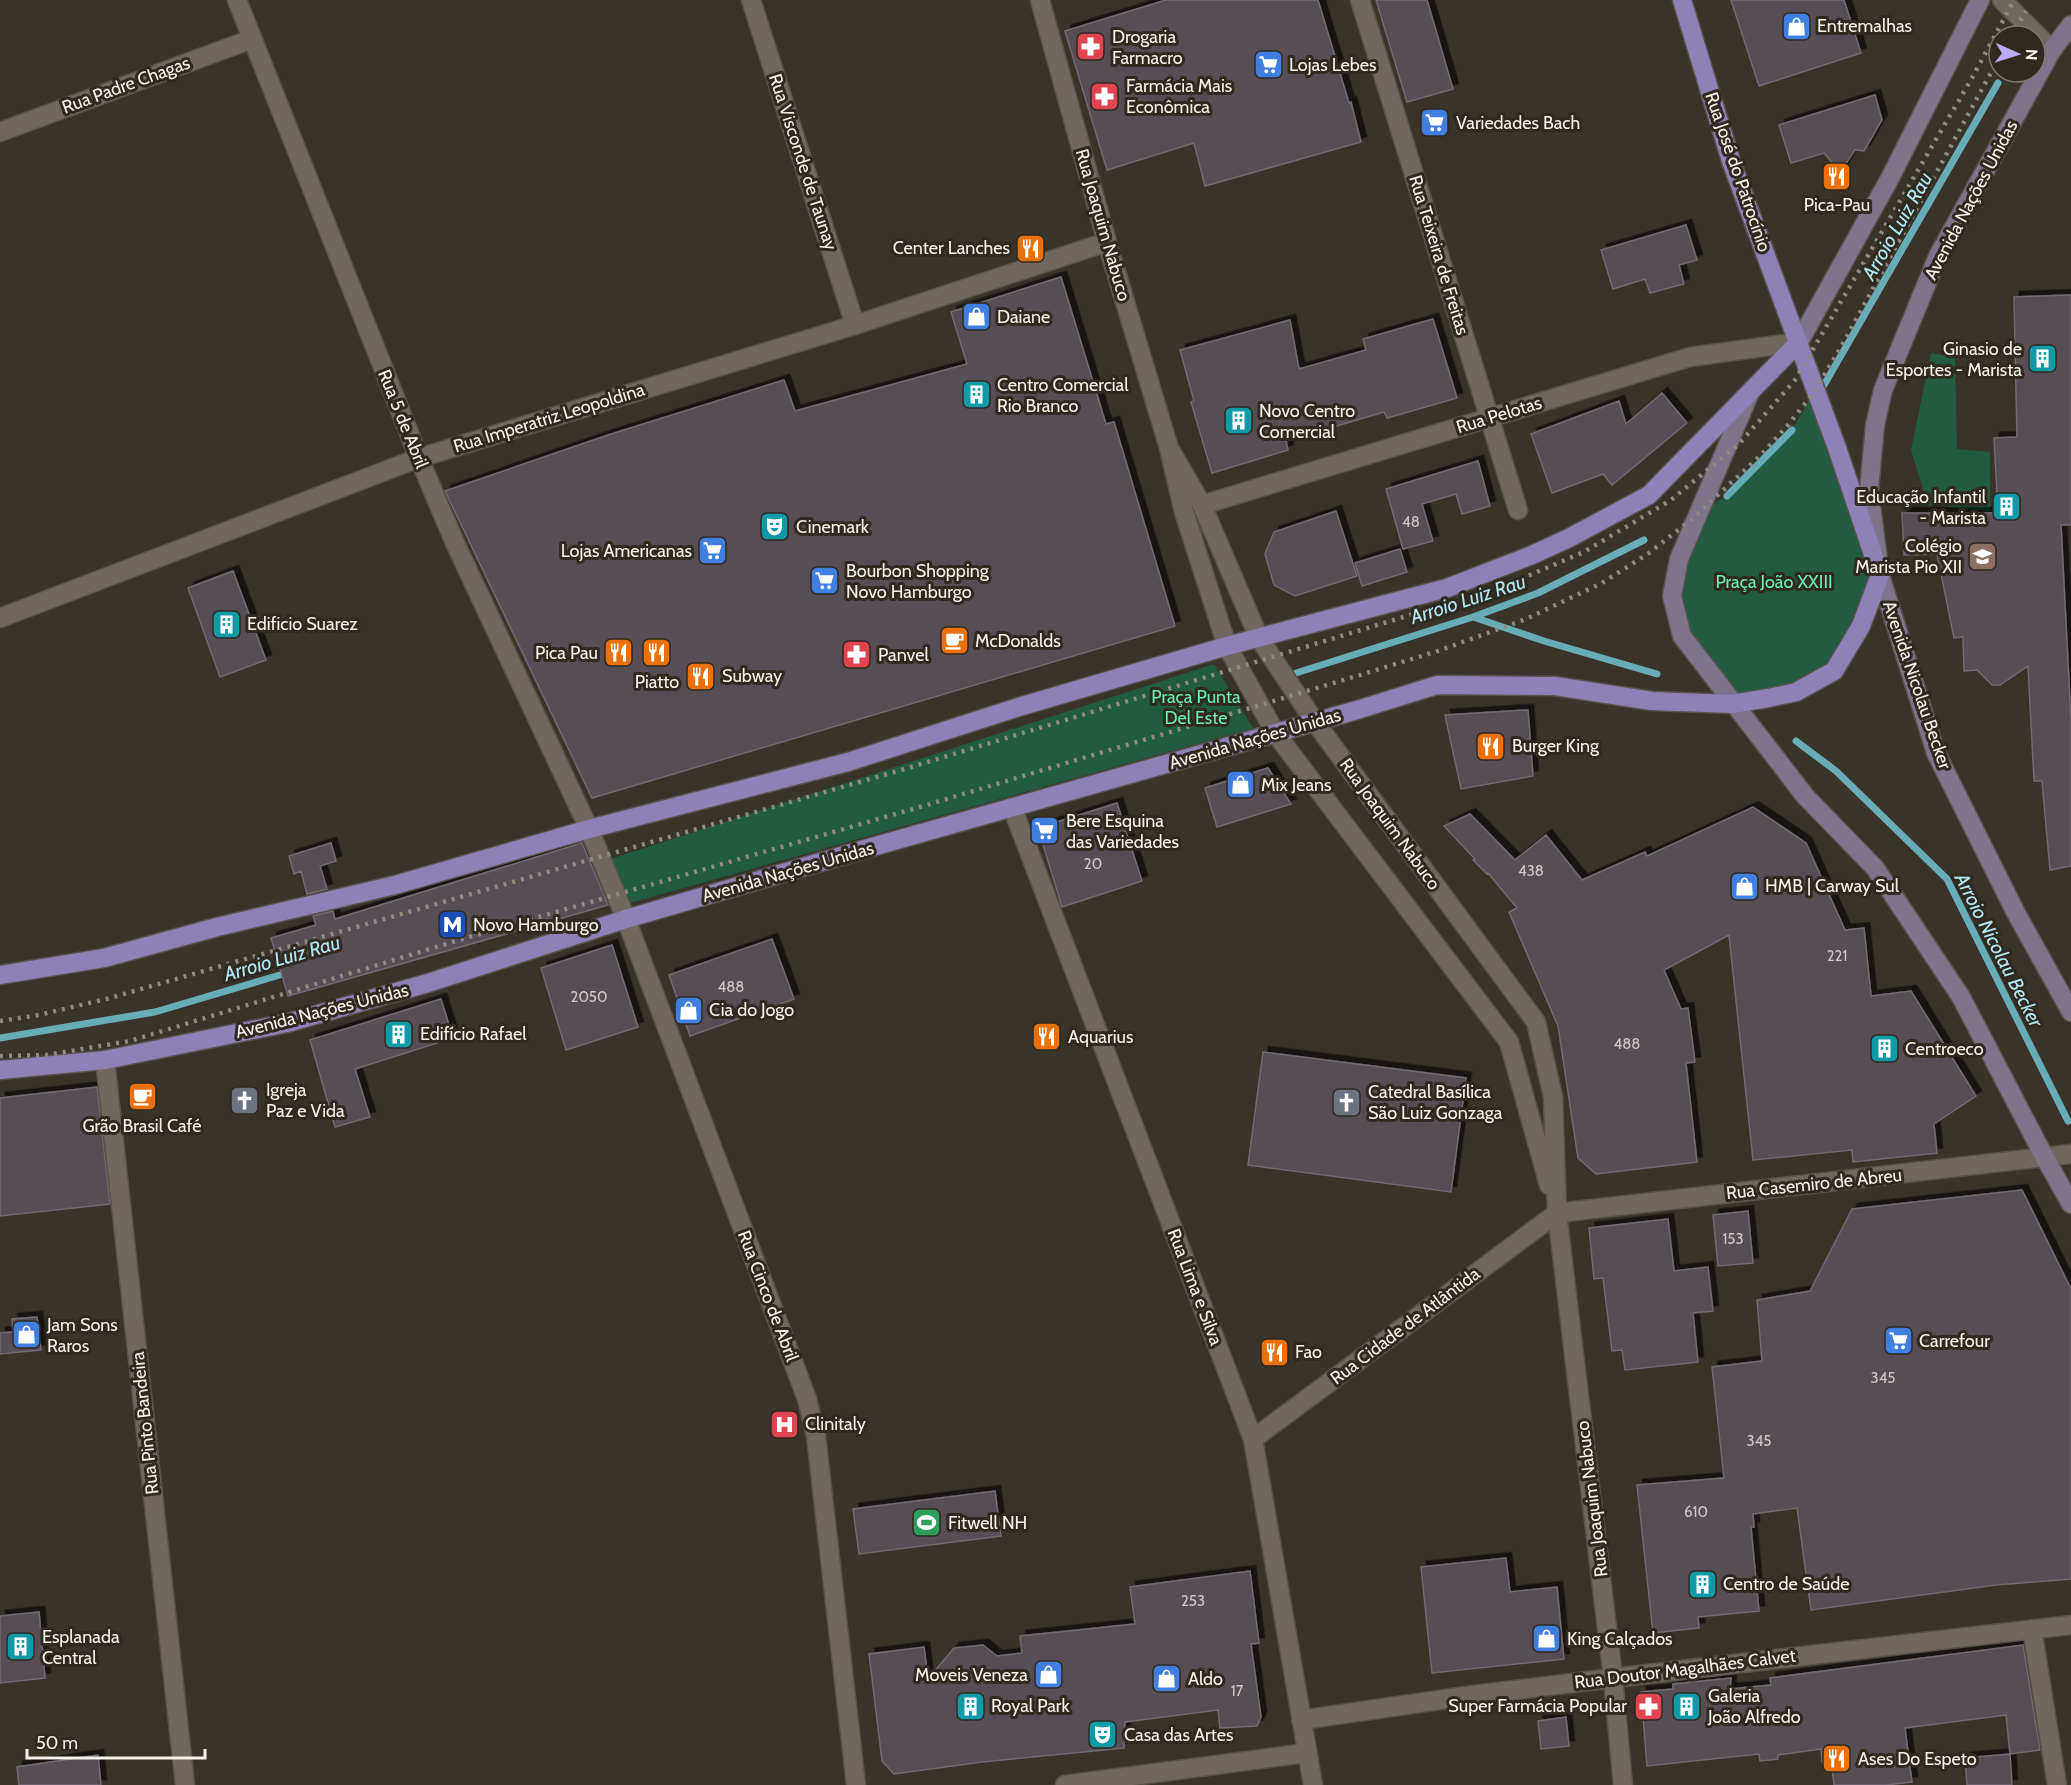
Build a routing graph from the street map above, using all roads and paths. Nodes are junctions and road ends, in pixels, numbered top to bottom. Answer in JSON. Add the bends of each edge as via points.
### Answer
{"nodes":[{"id":1,"x":237,"y":0,"type":"edge"},
{"id":2,"x":751,"y":0,"type":"edge"},
{"id":3,"x":1040,"y":0,"type":"edge"},
{"id":4,"x":1360,"y":0,"type":"edge"},
{"id":5,"x":1682,"y":0,"type":"edge"},
{"id":6,"x":1980,"y":0,"type":"edge"},
{"id":7,"x":2002,"y":0,"type":"edge"},
{"id":8,"x":2071,"y":25,"type":"edge"},
{"id":9,"x":252,"y":39,"type":"junction"},
{"id":10,"x":2052,"y":50,"type":"junction"},
{"id":11,"x":0,"y":132,"type":"edge"},
{"id":12,"x":1107,"y":242,"type":"junction"},
{"id":13,"x":855,"y":325,"type":"junction"},
{"id":14,"x":1799,"y":342,"type":"junction"},
{"id":15,"x":1749,"y":395,"type":"junction"},
{"id":16,"x":1490,"y":418,"type":"junction"},
{"id":17,"x":1169,"y":448,"type":"junction"},
{"id":18,"x":419,"y":458,"type":"junction"},
{"id":19,"x":1202,"y":505,"type":"junction"},
{"id":20,"x":1518,"y":510,"type":"dead end"},
{"id":21,"x":1880,"y":575,"type":"junction"},
{"id":22,"x":0,"y":618,"type":"edge"},
{"id":23,"x":1260,"y":638,"type":"junction"},
{"id":24,"x":1227,"y":646,"type":"junction"},
{"id":25,"x":1732,"y":704,"type":"junction"},
{"id":26,"x":1315,"y":722,"type":"junction"},
{"id":27,"x":1276,"y":734,"type":"junction"},
{"id":28,"x":1012,"y":807,"type":"junction"},
{"id":29,"x":589,"y":829,"type":"junction"},
{"id":30,"x":626,"y":919,"type":"junction"},
{"id":31,"x":0,"y":975,"type":"edge"},
{"id":32,"x":2071,"y":1012,"type":"edge"},
{"id":33,"x":105,"y":1060,"type":"junction"},
{"id":34,"x":0,"y":1070,"type":"edge"},
{"id":35,"x":2071,"y":1154,"type":"edge"},
{"id":36,"x":2045,"y":1158,"type":"junction"},
{"id":37,"x":2071,"y":1203,"type":"edge"},
{"id":38,"x":1557,"y":1213,"type":"junction"},
{"id":39,"x":1253,"y":1439,"type":"junction"},
{"id":40,"x":2071,"y":1624,"type":"edge"},
{"id":41,"x":2032,"y":1629,"type":"junction"},
{"id":42,"x":1613,"y":1678,"type":"junction"},
{"id":43,"x":1301,"y":1720,"type":"junction"},
{"id":44,"x":1306,"y":1753,"type":"junction"},
{"id":45,"x":185,"y":1785,"type":"edge"},
{"id":46,"x":856,"y":1785,"type":"edge"},
{"id":47,"x":1065,"y":1785,"type":"edge"},
{"id":48,"x":1313,"y":1785,"type":"edge"},
{"id":49,"x":1623,"y":1785,"type":"edge"},
{"id":50,"x":2057,"y":1785,"type":"edge"}],
"edges":[{"from":1,"to":9,"type":"street","name":"Rua 5 de Abril"},
{"from":2,"to":13,"type":"street","name":"Rua Visconde de Taunay"},
{"from":3,"to":12,"type":"street","name":"Rua Joaquim Nabuco"},
{"from":4,"to":16,"type":"street","name":"Rua Teixeira de Freitas"},
{"from":5,"to":14,"type":"main road","name":"Rua José do Patrocínio","via":[[1731,161]]},
{"from":6,"to":14,"type":"main road","via":[[1890,178]]},
{"from":7,"to":10,"type":"street"},
{"from":8,"to":10,"type":"main road","name":"Avenida Nações Unidas"},
{"from":9,"to":11,"type":"street","name":"Rua Padre Chagas"},
{"from":9,"to":18,"type":"street","name":"Rua 5 de Abril"},
{"from":10,"to":21,"type":"main road","name":"Avenida Nações Unidas","via":[[1938,256],[1883,390],[1875,425],[1869,490]]},
{"from":12,"to":13,"type":"street","name":"Rua Imperatriz Leopoldina"},
{"from":12,"to":17,"type":"street","name":"Rua Joaquim Nabuco"},
{"from":13,"to":18,"type":"street","name":"Rua Imperatriz Leopoldina"},
{"from":14,"to":15,"type":"main road"},
{"from":14,"to":16,"type":"street","name":"Rua Pelotas","via":[[1690,357]]},
{"from":14,"to":21,"type":"main road","name":"Avenida Nicolau Becker"},
{"from":15,"to":23,"type":"main road","via":[[1649,495],[1569,538],[1447,588]]},
{"from":15,"to":25,"type":"main road","via":[[1679,559],[1672,596],[1682,636]]},
{"from":16,"to":19,"type":"street","name":"Rua Pelotas"},
{"from":16,"to":20,"type":"street","name":"Rua Teixeira de Freitas"},
{"from":17,"to":19,"type":"street","name":"Rua Joaquim Nabuco"},
{"from":17,"to":24,"type":"street","name":"Rua Joaquim Nabuco","via":[[1184,512]]},
{"from":18,"to":22,"type":"street","name":"Rua Imperatriz Leopoldina"},
{"from":18,"to":29,"type":"street","name":"Rua 5 de Abril"},
{"from":19,"to":23,"type":"street","name":"Rua Joaquim Nabuco"},
{"from":21,"to":25,"type":"main road","name":"Avenida Nações Unidas","via":[[1861,626],[1834,671],[1796,692]]},
{"from":21,"to":32,"type":"main road","name":"Avenida Nicolau Becker","via":[[1936,753],[2016,914]]},
{"from":23,"to":24,"type":"main road"},
{"from":23,"to":26,"type":"street","name":"Rua Joaquim Nabuco"},
{"from":24,"to":27,"type":"street","name":"Rua Joaquim Nabuco"},
{"from":24,"to":29,"type":"main road","via":[[848,762]]},
{"from":25,"to":26,"type":"main road","name":"Avenida Nações Unidas","via":[[1652,701],[1555,686],[1437,685]]},
{"from":25,"to":36,"type":"main road","via":[[1805,796],[1875,868],[1961,997]]},
{"from":26,"to":27,"type":"main road","name":"Avenida Nações Unidas"},
{"from":26,"to":38,"type":"street","name":"Rua Joaquim Nabuco","via":[[1536,1022],[1553,1097]]},
{"from":27,"to":28,"type":"main road","name":"Avenida Nações Unidas"},
{"from":27,"to":38,"type":"street","name":"Rua Joaquim Nabuco","via":[[1509,1042]]},
{"from":28,"to":30,"type":"main road","name":"Avenida Nações Unidas"},
{"from":28,"to":39,"type":"street","name":"Rua Lima e Silva"},
{"from":29,"to":30,"type":"street","name":"Rua Cinco de Abril"},
{"from":29,"to":31,"type":"main road","via":[[395,885],[104,958]]},
{"from":30,"to":33,"type":"main road","name":"Avenida Nações Unidas","via":[[429,983],[287,1023]]},
{"from":30,"to":46,"type":"street","name":"Rua Cinco de Abril","via":[[807,1399],[816,1436]]},
{"from":33,"to":34,"type":"main road","name":"Avenida Nações Unidas"},
{"from":33,"to":45,"type":"street","name":"Rua Pinto Bandeira"},
{"from":35,"to":36,"type":"street","name":"Rua Casemiro de Abreu"},
{"from":36,"to":37,"type":"main road"},
{"from":36,"to":38,"type":"street","name":"Rua Casemiro de Abreu"},
{"from":38,"to":39,"type":"street","name":"Rua Cidade de Atlântida"},
{"from":38,"to":42,"type":"street","name":"Rua Joaquim Nabuco"},
{"from":39,"to":43,"type":"street","name":"Rua Lima e Silva"},
{"from":40,"to":41,"type":"street","name":"Rua Doutor Magalhães Calvet"},
{"from":41,"to":42,"type":"street","name":"Rua Doutor Magalhães Calvet"},
{"from":41,"to":50,"type":"street"},
{"from":42,"to":43,"type":"street","name":"Rua Doutor Magalhães Calvet"},
{"from":42,"to":49,"type":"street","name":"Rua Joaquim Nabuco"},
{"from":43,"to":44,"type":"street","name":"Rua Lima e Silva"},
{"from":44,"to":47,"type":"street"},
{"from":44,"to":48,"type":"street","name":"Rua Lima e Silva"}]}
